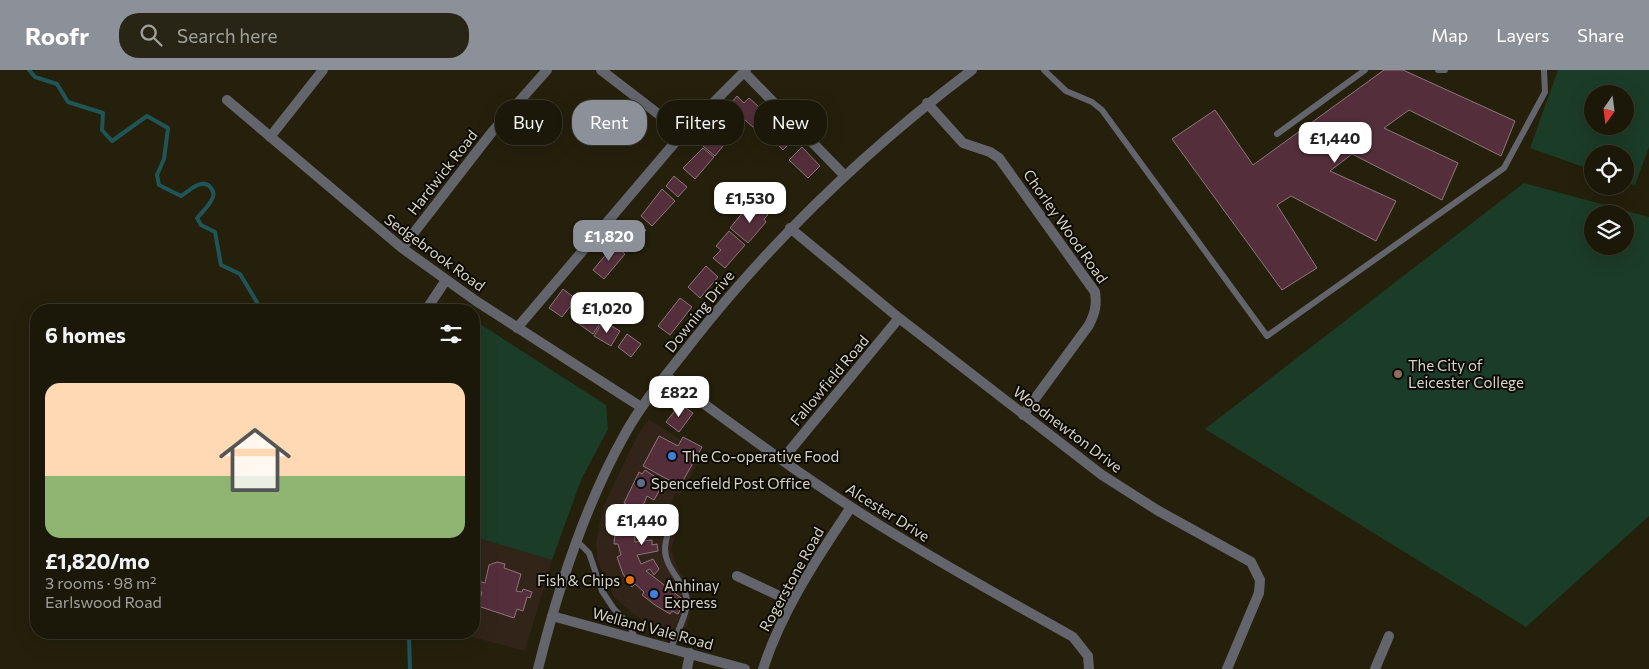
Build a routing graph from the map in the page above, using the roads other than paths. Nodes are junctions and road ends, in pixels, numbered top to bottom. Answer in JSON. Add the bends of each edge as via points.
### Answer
{"nodes":[{"id":1,"x":323,"y":70,"type":"edge"},
{"id":2,"x":547,"y":70,"type":"edge"},
{"id":3,"x":601,"y":70,"type":"edge"},
{"id":4,"x":972,"y":70,"type":"edge"},
{"id":5,"x":1044,"y":70,"type":"edge"},
{"id":6,"x":1364,"y":70,"type":"edge"},
{"id":7,"x":1438,"y":70,"type":"edge"},
{"id":8,"x":1446,"y":70,"type":"edge"},
{"id":9,"x":1544,"y":70,"type":"edge"},
{"id":10,"x":745,"y":71,"type":"edge"},
{"id":11,"x":227,"y":100,"type":"dead end"},
{"id":12,"x":716,"y":100,"type":"edge"},
{"id":13,"x":927,"y":103,"type":"junction"},
{"id":14,"x":657,"y":113,"type":"edge"},
{"id":15,"x":1277,"y":134,"type":"dead end"},
{"id":16,"x":270,"y":137,"type":"junction"},
{"id":17,"x":673,"y":145,"type":"edge"},
{"id":18,"x":844,"y":175,"type":"junction"},
{"id":19,"x":790,"y":228,"type":"junction"},
{"id":20,"x":402,"y":248,"type":"junction"},
{"id":21,"x":446,"y":280,"type":"junction"},
{"id":22,"x":430,"y":304,"type":"edge"},
{"id":23,"x":900,"y":318,"type":"junction"},
{"id":24,"x":516,"y":328,"type":"junction"},
{"id":25,"x":666,"y":376,"type":"junction"},
{"id":26,"x":641,"y":407,"type":"junction"},
{"id":27,"x":1023,"y":415,"type":"junction"},
{"id":28,"x":782,"y":460,"type":"junction"},
{"id":29,"x":851,"y":507,"type":"junction"},
{"id":30,"x":671,"y":523,"type":"dead end"},
{"id":31,"x":576,"y":540,"type":"junction"},
{"id":32,"x":737,"y":576,"type":"dead end"},
{"id":33,"x":792,"y":602,"type":"junction"},
{"id":34,"x":552,"y":616,"type":"junction"},
{"id":35,"x":1389,"y":636,"type":"dead end"},
{"id":36,"x":636,"y":638,"type":"junction"},
{"id":37,"x":671,"y":648,"type":"junction"},
{"id":38,"x":690,"y":653,"type":"junction"},
{"id":39,"x":538,"y":669,"type":"edge"},
{"id":40,"x":687,"y":669,"type":"edge"},
{"id":41,"x":745,"y":669,"type":"edge"},
{"id":42,"x":763,"y":669,"type":"edge"},
{"id":43,"x":1089,"y":669,"type":"edge"},
{"id":44,"x":1227,"y":669,"type":"edge"},
{"id":45,"x":1375,"y":669,"type":"edge"}],
"edges":[{"from":1,"to":16,"type":"street"},
{"from":2,"to":20,"type":"street","name":"Hardwick Road","via":[[492,132]]},
{"from":3,"to":14,"type":"street"},
{"from":4,"to":13,"type":"street","name":"Downing Drive"},
{"from":5,"to":9,"type":"lane","via":[[1066,91],[1102,110],[1267,336],[1504,168],[1545,92]]},
{"from":6,"to":15,"type":"lane"},
{"from":7,"to":8,"type":"lane"},
{"from":10,"to":12,"type":"street"},
{"from":10,"to":18,"type":"street"},
{"from":11,"to":16,"type":"street","name":"Sedgebrook Road"},
{"from":13,"to":18,"type":"street","name":"Downing Drive"},
{"from":13,"to":27,"type":"street","name":"Chorley Wood Road","via":[[963,142],[999,158],[1095,292],[1095,313],[1089,325]]},
{"from":16,"to":20,"type":"street","name":"Sedgebrook Road"},
{"from":17,"to":24,"type":"street"},
{"from":18,"to":19,"type":"street","name":"Downing Drive"},
{"from":19,"to":23,"type":"street","name":"Woodnewton Drive"},
{"from":19,"to":25,"type":"street","name":"Downing Drive","via":[[716,312]]},
{"from":20,"to":21,"type":"street","name":"Sedgebrook Road"},
{"from":21,"to":22,"type":"street"},
{"from":21,"to":24,"type":"street","name":"Sedgebrook Road"},
{"from":23,"to":27,"type":"street","name":"Woodnewton Drive"},
{"from":23,"to":28,"type":"street","name":"Fallowfield Road"},
{"from":24,"to":26,"type":"street","name":"Sedgebrook Road"},
{"from":25,"to":26,"type":"street","name":"Downing Drive"},
{"from":25,"to":28,"type":"street","name":"Alcester Drive"},
{"from":26,"to":31,"type":"street","name":"Downing Drive","via":[[604,475]]},
{"from":27,"to":44,"type":"street","name":"Woodnewton Drive","via":[[1102,475],[1251,562],[1260,580],[1259,593]]},
{"from":28,"to":29,"type":"street","name":"Alcester Drive"},
{"from":29,"to":33,"type":"street","name":"Rogerstone Road"},
{"from":29,"to":43,"type":"street","name":"Alcester Drive","via":[[1073,637],[1088,656]]},
{"from":30,"to":37,"type":"lane","via":[[666,558],[687,601]]},
{"from":31,"to":34,"type":"street","name":"Downing Drive"},
{"from":31,"to":36,"type":"lane","via":[[589,554],[602,591],[629,624]]},
{"from":32,"to":33,"type":"street"},
{"from":33,"to":42,"type":"street","name":"Rogerstone Road"},
{"from":34,"to":36,"type":"street","name":"Welland Vale Road"},
{"from":34,"to":39,"type":"street","name":"Downing Drive"},
{"from":35,"to":45,"type":"street"},
{"from":36,"to":37,"type":"street","name":"Welland Vale Road"},
{"from":37,"to":38,"type":"street","name":"Welland Vale Road"},
{"from":38,"to":40,"type":"street"},
{"from":38,"to":41,"type":"street","name":"Welland Vale Road"}]}
